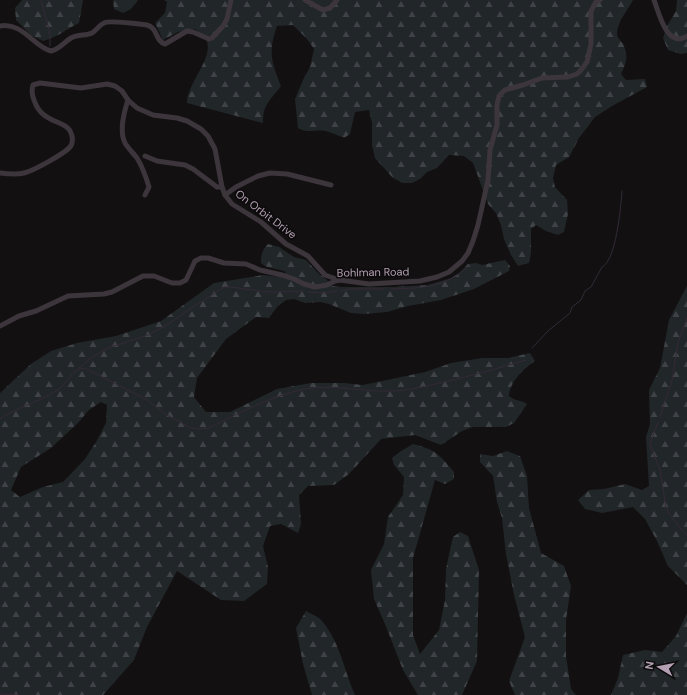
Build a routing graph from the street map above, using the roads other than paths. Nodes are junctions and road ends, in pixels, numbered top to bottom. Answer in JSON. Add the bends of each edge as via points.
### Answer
{"nodes":[{"id":1,"x":231,"y":0,"type":"edge"},
{"id":2,"x":304,"y":0,"type":"edge"},
{"id":3,"x":337,"y":0,"type":"edge"},
{"id":4,"x":600,"y":0,"type":"edge"},
{"id":5,"x":654,"y":0,"type":"edge"},
{"id":6,"x":0,"y":26,"type":"edge"},
{"id":7,"x":687,"y":36,"type":"edge"},
{"id":8,"x":128,"y":100,"type":"junction"},
{"id":9,"x":145,"y":156,"type":"dead end"},
{"id":10,"x":0,"y":173,"type":"edge"},
{"id":11,"x":331,"y":185,"type":"dead end"},
{"id":12,"x":222,"y":188,"type":"junction"},
{"id":13,"x":145,"y":195,"type":"dead end"},
{"id":14,"x":225,"y":195,"type":"junction"},
{"id":15,"x":340,"y":280,"type":"junction"},
{"id":16,"x":0,"y":326,"type":"edge"}],
"edges":[{"from":1,"to":6,"type":"street","via":[[227,19],[212,38],[188,31],[165,44],[159,42],[154,29],[150,26],[108,22],[102,23],[91,33],[75,36],[51,51],[20,30]]},
{"from":2,"to":3,"type":"street","via":[[323,10],[330,8]]},
{"from":4,"to":15,"type":"street","name":"Bohlman Road","via":[[591,12],[591,44],[587,62],[577,74],[542,78],[505,90],[499,96],[497,125],[490,150],[488,180],[478,225],[462,262],[449,272],[420,281],[369,284]]},
{"from":5,"to":7,"type":"street","via":[[669,35],[677,39]]},
{"from":8,"to":10,"type":"street","name":"On Orbit Drive","via":[[122,91],[107,84],[81,88],[36,84],[31,92],[38,109],[45,117],[70,131],[72,144],[67,150],[36,168],[15,174]]},
{"from":8,"to":12,"type":"street","name":"On Orbit Drive","via":[[137,108],[153,115],[177,118],[201,129],[215,150]]},
{"from":8,"to":13,"type":"street","via":[[123,134],[146,178],[148,187]]},
{"from":9,"to":12,"type":"street","via":[[157,161],[185,165]]},
{"from":11,"to":14,"type":"street","via":[[287,174],[270,173],[258,176]]},
{"from":12,"to":14,"type":"street","name":"On Orbit Drive"},
{"from":14,"to":15,"type":"street","name":"On Orbit Drive","via":[[232,204],[265,225],[286,244],[308,256],[325,275]]},
{"from":15,"to":16,"type":"street","name":"Bohlman Road","via":[[327,286],[315,287],[246,264],[201,258],[196,261],[186,280],[180,283],[172,283],[154,276],[143,276],[108,293],[68,296]]}]}
